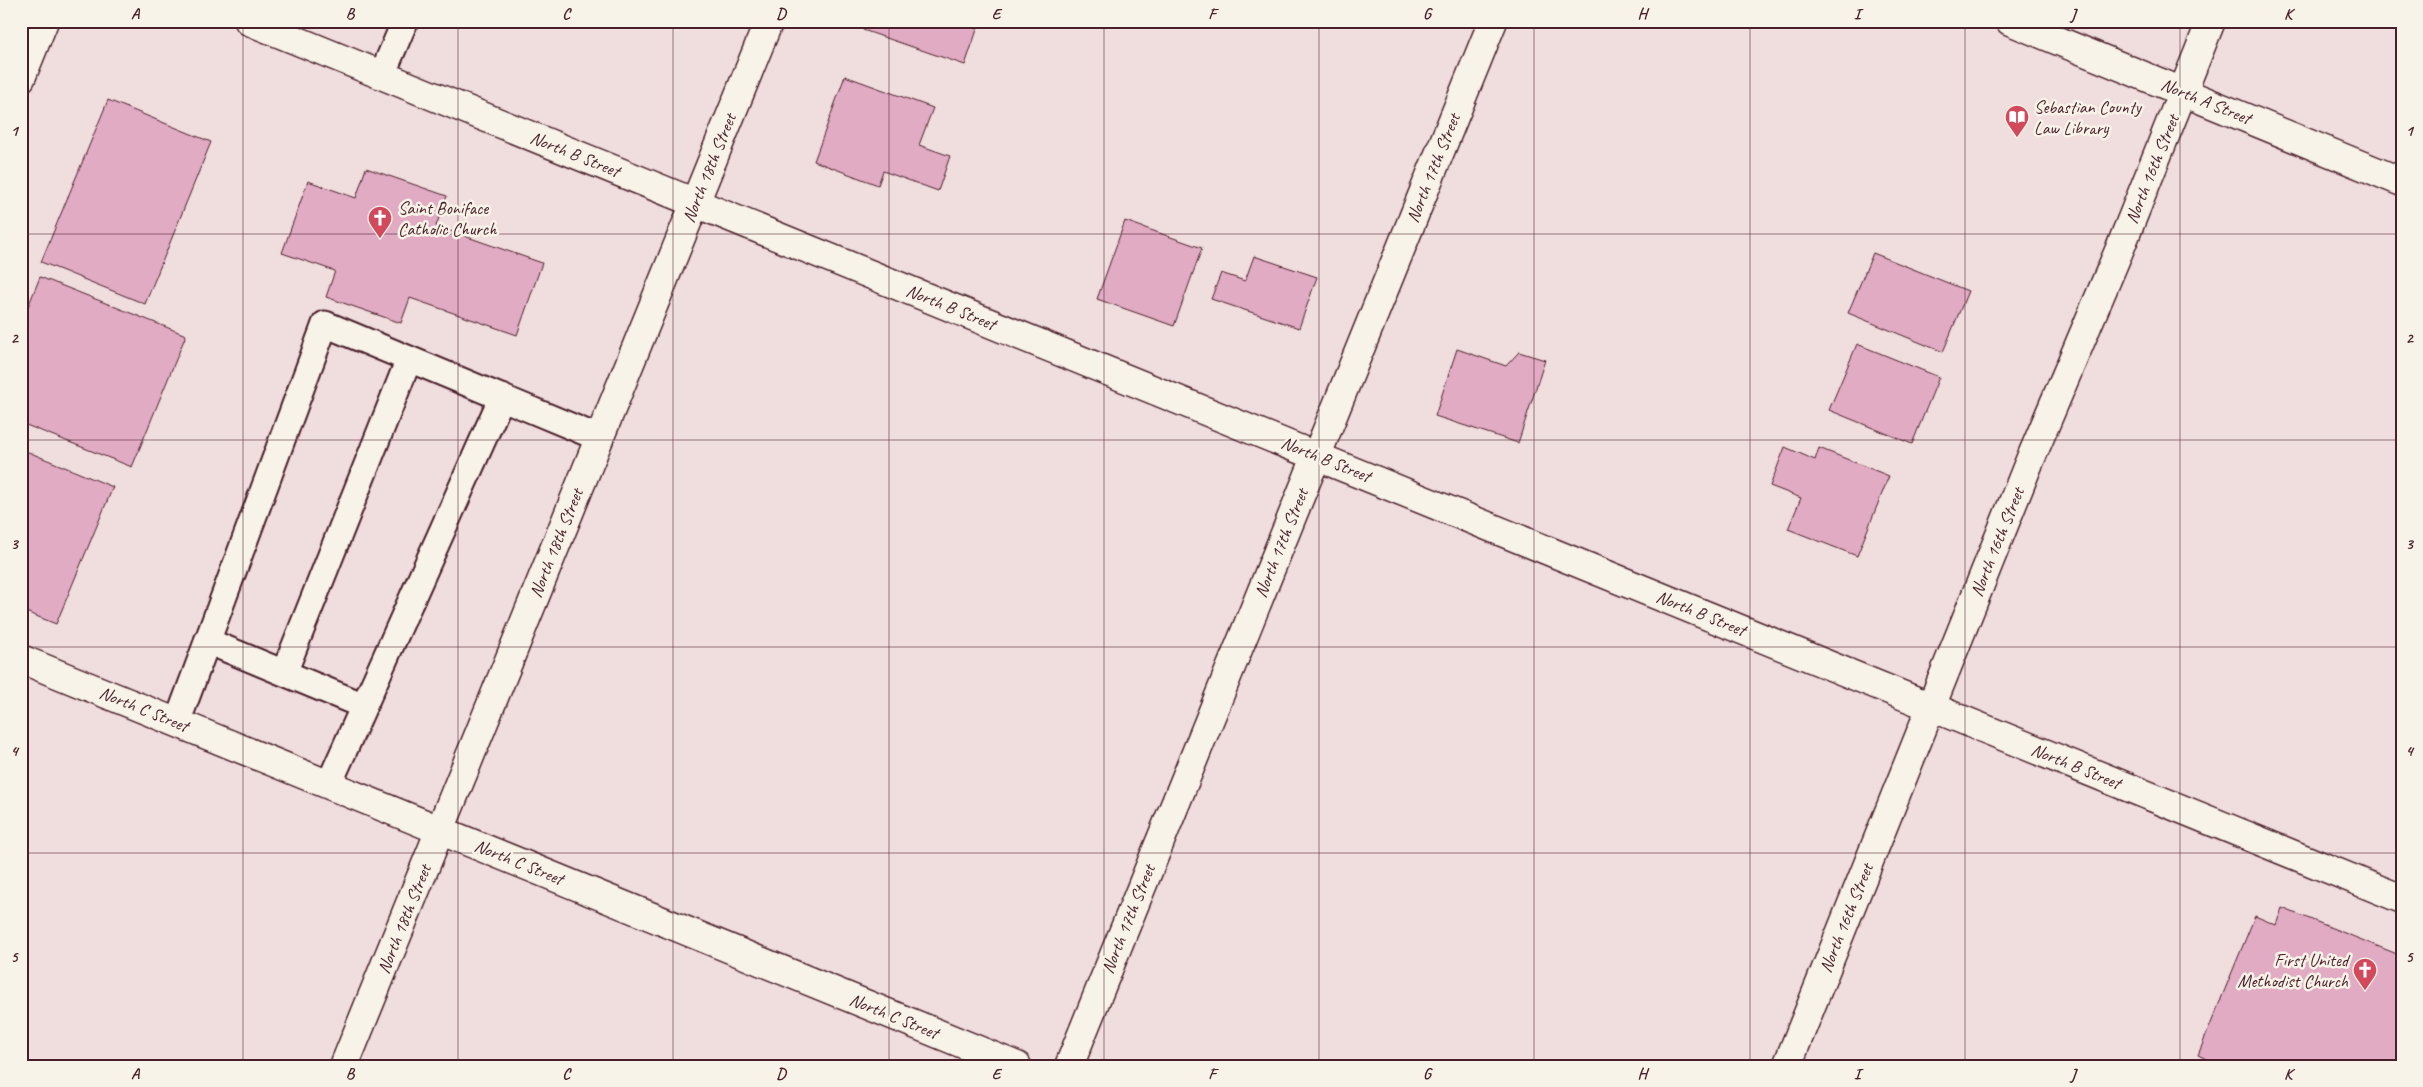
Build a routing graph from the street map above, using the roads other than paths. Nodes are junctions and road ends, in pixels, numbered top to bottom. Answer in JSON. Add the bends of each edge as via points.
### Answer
{"nodes":[{"id":1,"x":44,"y":21,"type":"edge"},
{"id":2,"x":249,"y":21,"type":"edge"},
{"id":3,"x":405,"y":21,"type":"edge"},
{"id":4,"x":769,"y":21,"type":"edge"},
{"id":5,"x":1493,"y":21,"type":"edge"},
{"id":6,"x":2010,"y":21,"type":"edge"},
{"id":7,"x":2212,"y":21,"type":"edge"},
{"id":8,"x":382,"y":75,"type":"junction"},
{"id":9,"x":21,"y":78,"type":"edge"},
{"id":10,"x":2183,"y":92,"type":"junction"},
{"id":11,"x":2402,"y":182,"type":"edge"},
{"id":12,"x":695,"y":203,"type":"junction"},
{"id":13,"x":408,"y":359,"type":"junction"},
{"id":14,"x":502,"y":397,"type":"junction"},
{"id":15,"x":599,"y":438,"type":"junction"},
{"id":16,"x":1316,"y":456,"type":"junction"},
{"id":17,"x":207,"y":641,"type":"junction"},
{"id":18,"x":21,"y":659,"type":"edge"},
{"id":19,"x":284,"y":673,"type":"junction"},
{"id":20,"x":364,"y":706,"type":"junction"},
{"id":21,"x":1931,"y":707,"type":"junction"},
{"id":22,"x":177,"y":723,"type":"junction"},
{"id":23,"x":329,"y":784,"type":"junction"},
{"id":24,"x":440,"y":830,"type":"junction"},
{"id":25,"x":2402,"y":899,"type":"edge"},
{"id":26,"x":344,"y":1066,"type":"edge"},
{"id":27,"x":1017,"y":1066,"type":"edge"},
{"id":28,"x":1069,"y":1066,"type":"edge"},
{"id":29,"x":1787,"y":1066,"type":"edge"}],
"edges":[{"from":1,"to":9,"type":"street"},
{"from":2,"to":8,"type":"street","name":"North B Street"},
{"from":3,"to":8,"type":"lane"},
{"from":4,"to":12,"type":"street","name":"North 18th Street"},
{"from":5,"to":16,"type":"street","name":"North 17th Street"},
{"from":6,"to":10,"type":"street","name":"North A Street"},
{"from":7,"to":10,"type":"street","name":"North 16th Street"},
{"from":8,"to":12,"type":"street","name":"North B Street"},
{"from":10,"to":11,"type":"street","name":"North A Street"},
{"from":10,"to":21,"type":"street","name":"North 16th Street"},
{"from":12,"to":15,"type":"street","name":"North 18th Street"},
{"from":12,"to":16,"type":"street","name":"North B Street"},
{"from":13,"to":14,"type":"lane"},
{"from":13,"to":17,"type":"lane","via":[[325,324]]},
{"from":13,"to":19,"type":"lane"},
{"from":14,"to":15,"type":"lane"},
{"from":14,"to":20,"type":"lane"},
{"from":15,"to":24,"type":"street","name":"North 18th Street"},
{"from":16,"to":21,"type":"street","name":"North B Street"},
{"from":16,"to":28,"type":"street","name":"North 17th Street"},
{"from":17,"to":19,"type":"lane"},
{"from":17,"to":22,"type":"lane"},
{"from":18,"to":22,"type":"street","name":"North C Street"},
{"from":19,"to":20,"type":"lane"},
{"from":20,"to":23,"type":"lane"},
{"from":21,"to":25,"type":"street","name":"North B Street"},
{"from":21,"to":29,"type":"street","name":"North 16th Street"},
{"from":22,"to":23,"type":"street","name":"North C Street"},
{"from":23,"to":24,"type":"street","name":"North C Street"},
{"from":24,"to":26,"type":"street","name":"North 18th Street"},
{"from":24,"to":27,"type":"street","name":"North C Street"}]}
